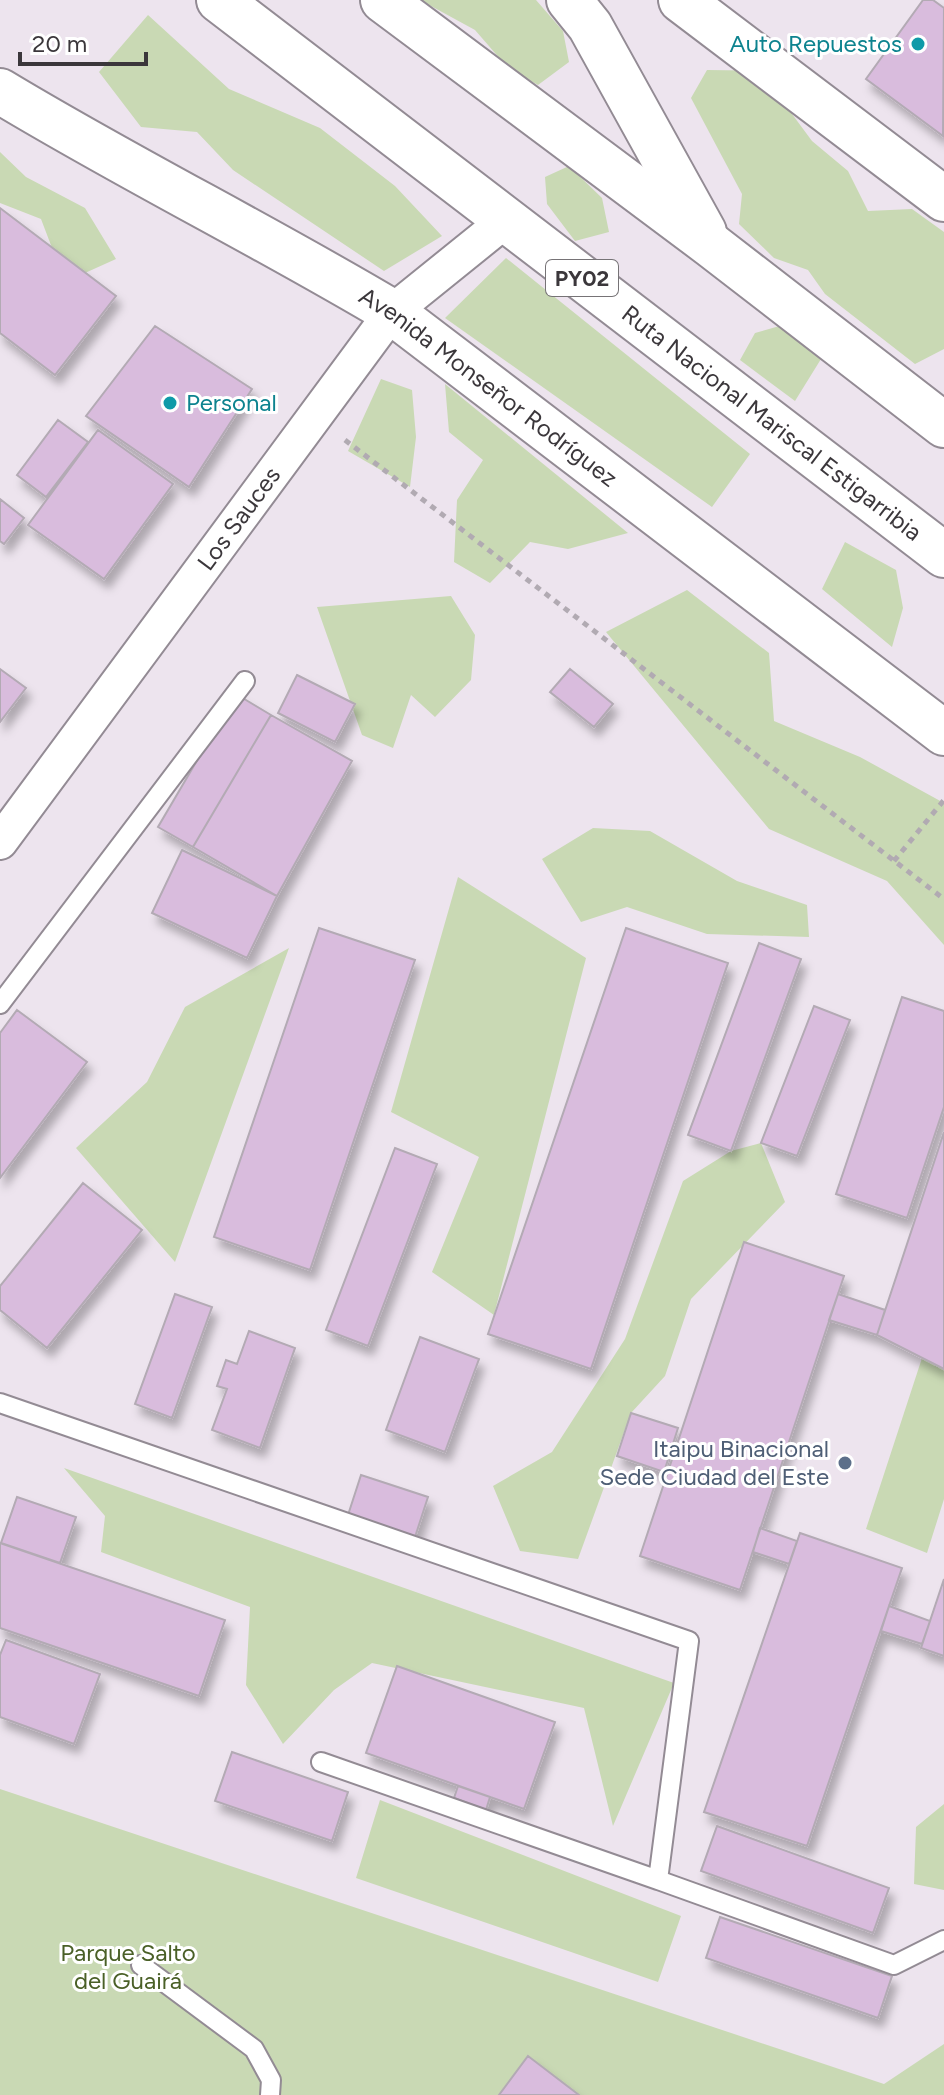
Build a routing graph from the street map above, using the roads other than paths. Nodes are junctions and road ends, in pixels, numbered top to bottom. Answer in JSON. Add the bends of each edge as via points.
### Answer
{"nodes":[{"id":1,"x":219,"y":0,"type":"edge"},
{"id":2,"x":383,"y":0,"type":"edge"},
{"id":3,"x":569,"y":0,"type":"edge"},
{"id":4,"x":681,"y":0,"type":"edge"},
{"id":5,"x":0,"y":91,"type":"edge"},
{"id":6,"x":944,"y":199,"type":"edge"},
{"id":7,"x":506,"y":220,"type":"junction"},
{"id":8,"x":711,"y":245,"type":"junction"},
{"id":9,"x":392,"y":312,"type":"junction"},
{"id":10,"x":944,"y":425,"type":"edge"},
{"id":11,"x":944,"y":555,"type":"edge"},
{"id":12,"x":245,"y":681,"type":"dead end"},
{"id":13,"x":944,"y":733,"type":"edge"},
{"id":14,"x":0,"y":842,"type":"edge"},
{"id":15,"x":0,"y":1004,"type":"edge"},
{"id":16,"x":0,"y":1403,"type":"edge"},
{"id":17,"x":321,"y":1762,"type":"dead end"},
{"id":18,"x":658,"y":1880,"type":"junction"},
{"id":19,"x":944,"y":1940,"type":"edge"},
{"id":20,"x":141,"y":1965,"type":"dead end"},
{"id":21,"x":270,"y":2095,"type":"edge"}],
"edges":[{"from":1,"to":7,"type":"main road","name":"Ruta Nacional Mariscal Estigarribia","number":"PY02"},
{"from":2,"to":8,"type":"main road"},
{"from":3,"to":8,"type":"main road","via":[[590,26]]},
{"from":4,"to":6,"type":"main road"},
{"from":5,"to":9,"type":"main road","name":"Avenida Monseñor Rodríguez"},
{"from":7,"to":9,"type":"street","name":"Los Sauces"},
{"from":7,"to":11,"type":"main road","name":"Ruta Nacional Mariscal Estigarribia","number":"PY02"},
{"from":8,"to":10,"type":"main road"},
{"from":9,"to":13,"type":"main road","name":"Avenida Monseñor Rodríguez"},
{"from":9,"to":14,"type":"street","name":"Los Sauces"},
{"from":12,"to":15,"type":"lane"},
{"from":16,"to":18,"type":"lane","via":[[689,1641]]},
{"from":17,"to":18,"type":"lane"},
{"from":18,"to":19,"type":"lane","via":[[894,1965]]},
{"from":20,"to":21,"type":"lane","via":[[254,2049],[271,2080]]}]}
